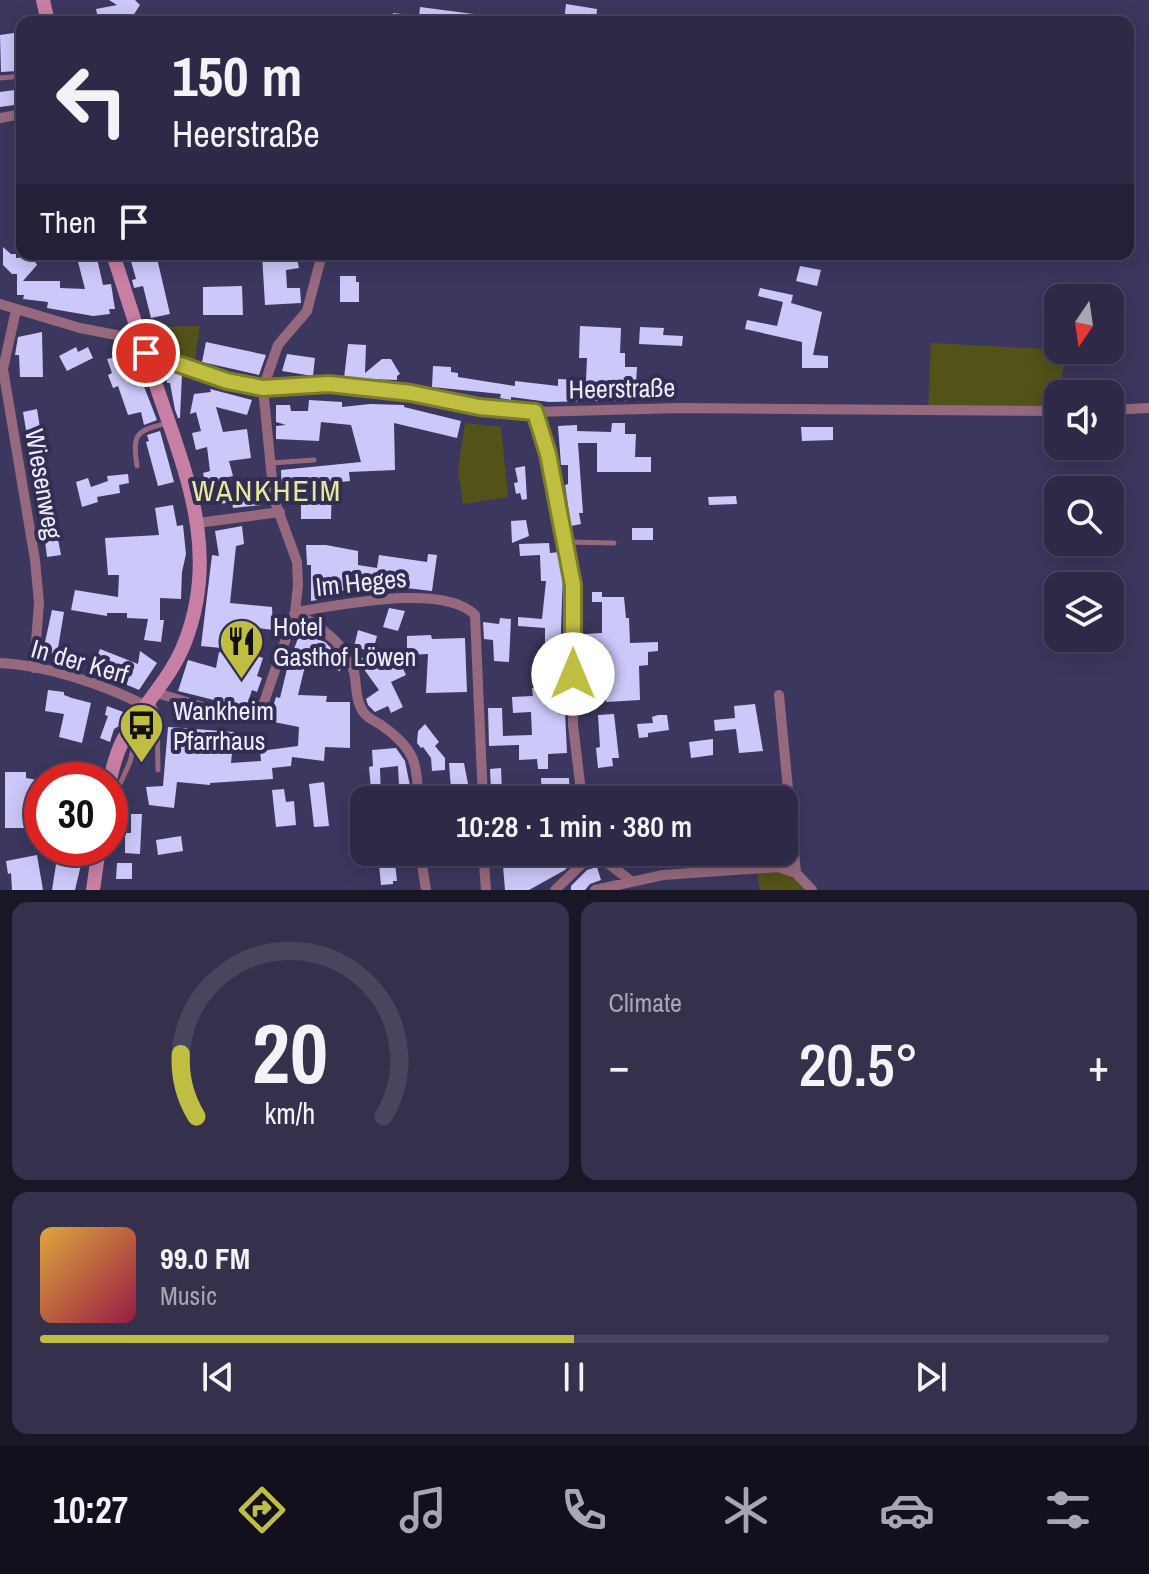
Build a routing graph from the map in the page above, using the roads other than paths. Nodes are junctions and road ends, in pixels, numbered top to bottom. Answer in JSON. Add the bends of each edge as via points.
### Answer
{"nodes":[{"id":1,"x":115,"y":260,"type":"edge"},
{"id":2,"x":320,"y":260,"type":"edge"},
{"id":3,"x":0,"y":304,"type":"edge"},
{"id":4,"x":16,"y":310,"type":"junction"},
{"id":5,"x":144,"y":347,"type":"junction"},
{"id":6,"x":263,"y":388,"type":"junction"},
{"id":7,"x":1149,"y":408,"type":"edge"},
{"id":8,"x":1124,"y":409,"type":"edge"},
{"id":9,"x":1044,"y":411,"type":"edge"},
{"id":10,"x":535,"y":412,"type":"junction"},
{"id":11,"x":169,"y":423,"type":"junction"},
{"id":12,"x":314,"y":460,"type":"dead end"},
{"id":13,"x":270,"y":463,"type":"junction"},
{"id":14,"x":137,"y":466,"type":"dead end"},
{"id":15,"x":280,"y":512,"type":"junction"},
{"id":16,"x":198,"y":523,"type":"junction"},
{"id":17,"x":565,"y":542,"type":"junction"},
{"id":18,"x":614,"y":543,"type":"dead end"},
{"id":19,"x":295,"y":612,"type":"junction"},
{"id":20,"x":0,"y":663,"type":"edge"},
{"id":21,"x":34,"y":668,"type":"junction"},
{"id":22,"x":779,"y":695,"type":"dead end"},
{"id":23,"x":149,"y":704,"type":"junction"},
{"id":24,"x":116,"y":762,"type":"edge"},
{"id":25,"x":128,"y":766,"type":"edge"},
{"id":26,"x":158,"y":770,"type":"dead end"},
{"id":27,"x":417,"y":786,"type":"edge"},
{"id":28,"x":482,"y":786,"type":"edge"},
{"id":29,"x":580,"y":786,"type":"edge"},
{"id":30,"x":96,"y":866,"type":"edge"},
{"id":31,"x":422,"y":866,"type":"edge"},
{"id":32,"x":484,"y":866,"type":"edge"},
{"id":33,"x":580,"y":866,"type":"edge"},
{"id":34,"x":610,"y":866,"type":"edge"},
{"id":35,"x":796,"y":873,"type":"junction"},
{"id":36,"x":631,"y":881,"type":"junction"},
{"id":37,"x":93,"y":890,"type":"edge"},
{"id":38,"x":426,"y":890,"type":"edge"},
{"id":39,"x":486,"y":890,"type":"edge"},
{"id":40,"x":555,"y":890,"type":"edge"},
{"id":41,"x":595,"y":890,"type":"edge"},
{"id":42,"x":812,"y":890,"type":"edge"}],
"edges":[{"from":1,"to":5,"type":"street"},
{"from":2,"to":6,"type":"street","via":[[307,311],[278,345]]},
{"from":3,"to":4,"type":"street","name":"Heerstraße"},
{"from":4,"to":5,"type":"street","name":"Heerstraße"},
{"from":4,"to":21,"type":"street","name":"Wiesenweg","via":[[3,369],[35,560],[39,603]]},
{"from":5,"to":6,"type":"street","name":"Heerstraße","via":[[227,381]]},
{"from":5,"to":11,"type":"street"},
{"from":6,"to":10,"type":"street","name":"Heerstraße","via":[[329,384]]},
{"from":6,"to":13,"type":"street","name":"In der Kerf"},
{"from":7,"to":8,"type":"street"},
{"from":9,"to":10,"type":"street","name":"Heerstraße"},
{"from":10,"to":17,"type":"street"},
{"from":11,"to":14,"type":"lane","via":[[137,435]]},
{"from":11,"to":16,"type":"street"},
{"from":12,"to":13,"type":"lane"},
{"from":13,"to":15,"type":"street","name":"In der Kerf"},
{"from":15,"to":16,"type":"street"},
{"from":15,"to":19,"type":"street","name":"In der Kerf","via":[[297,562]]},
{"from":16,"to":23,"type":"street","via":[[198,587],[189,629]]},
{"from":17,"to":18,"type":"lane"},
{"from":17,"to":29,"type":"street","via":[[573,585],[573,725]]},
{"from":19,"to":23,"type":"street","name":"In der Kerf","via":[[261,711],[239,718]]},
{"from":19,"to":27,"type":"street","via":[[344,650],[365,716],[403,741],[415,761]]},
{"from":19,"to":28,"type":"street","name":"Im Heges","via":[[413,596],[467,606],[475,615]]},
{"from":20,"to":21,"type":"street","name":"In der Kerf"},
{"from":21,"to":23,"type":"street","name":"In der Kerf"},
{"from":22,"to":35,"type":"street"},
{"from":23,"to":24,"type":"street","via":[[124,739]]},
{"from":23,"to":25,"type":"lane"},
{"from":23,"to":26,"type":"lane","via":[[157,713]]},
{"from":30,"to":37,"type":"street"},
{"from":31,"to":38,"type":"street"},
{"from":32,"to":39,"type":"street"},
{"from":33,"to":40,"type":"street"},
{"from":34,"to":36,"type":"street"},
{"from":35,"to":36,"type":"street","via":[[778,867]]},
{"from":35,"to":42,"type":"street"},
{"from":36,"to":41,"type":"street"}]}
